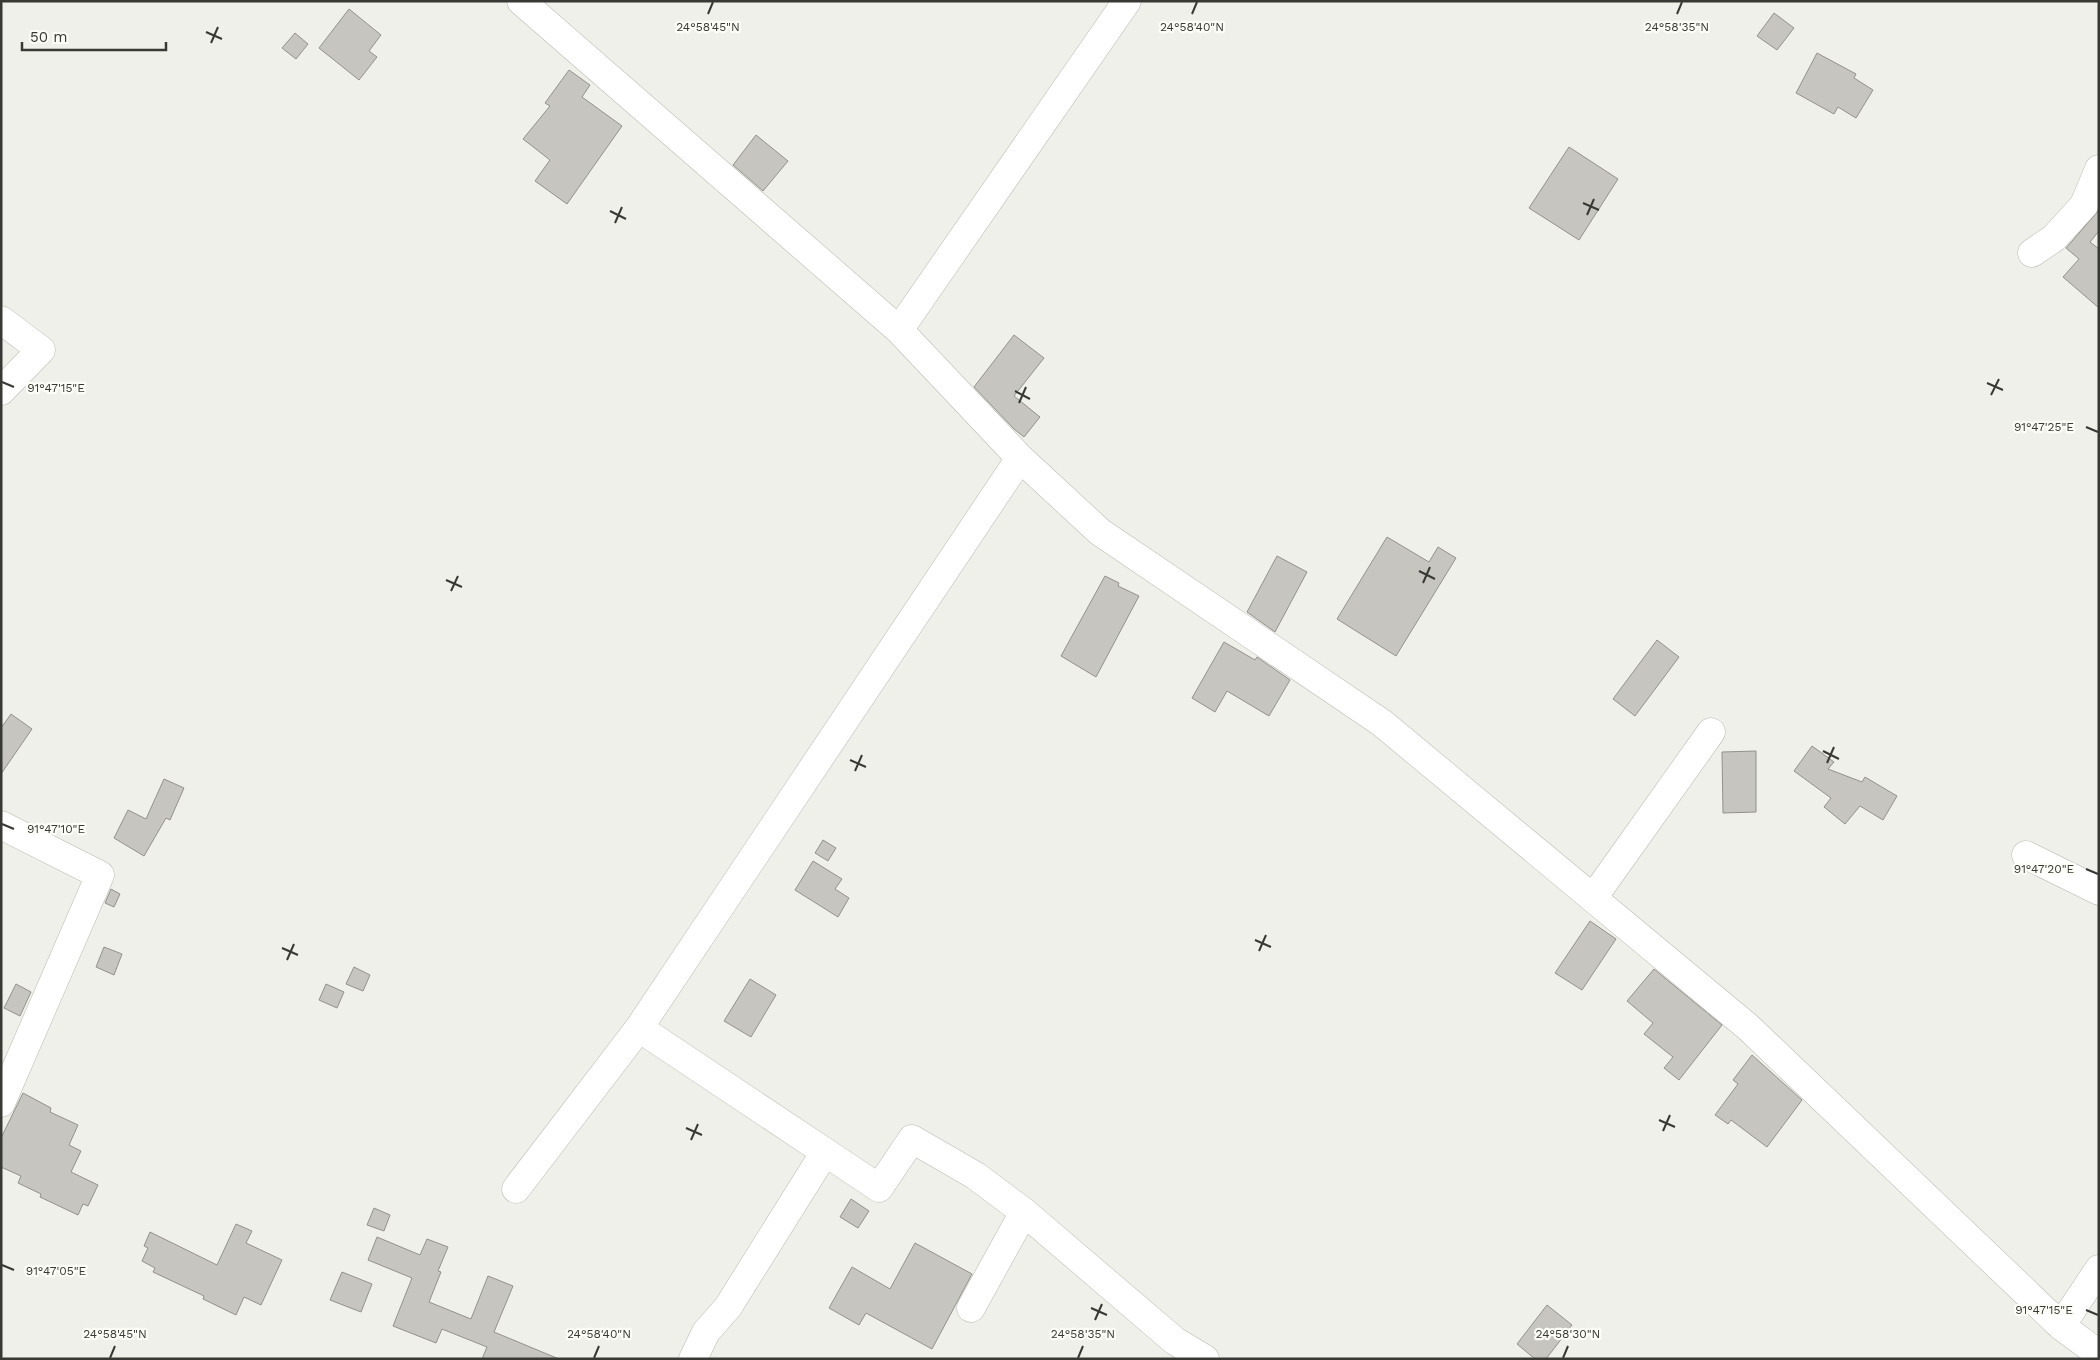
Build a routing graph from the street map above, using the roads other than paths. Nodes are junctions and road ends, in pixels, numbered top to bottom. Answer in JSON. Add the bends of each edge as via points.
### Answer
{"nodes":[{"id":1,"x":520,"y":1,"type":"edge"},
{"id":2,"x":1127,"y":1,"type":"edge"},
{"id":3,"x":2099,"y":170,"type":"edge"},
{"id":4,"x":2032,"y":253,"type":"dead end"},
{"id":5,"x":1,"y":320,"type":"edge"},
{"id":6,"x":899,"y":330,"type":"junction"},
{"id":7,"x":1,"y":391,"type":"edge"},
{"id":8,"x":1020,"y":458,"type":"junction"},
{"id":9,"x":1711,"y":732,"type":"dead end"},
{"id":10,"x":1,"y":825,"type":"edge"},
{"id":11,"x":2026,"y":856,"type":"dead end"},
{"id":12,"x":2099,"y":891,"type":"edge"},
{"id":13,"x":1593,"y":898,"type":"junction"},
{"id":14,"x":639,"y":1028,"type":"junction"},
{"id":15,"x":1,"y":1103,"type":"edge"},
{"id":16,"x":825,"y":1152,"type":"junction"},
{"id":17,"x":516,"y":1189,"type":"dead end"},
{"id":18,"x":1024,"y":1212,"type":"junction"},
{"id":19,"x":2099,"y":1269,"type":"edge"},
{"id":20,"x":971,"y":1308,"type":"dead end"},
{"id":21,"x":2061,"y":1326,"type":"junction"},
{"id":22,"x":2099,"y":1354,"type":"edge"},
{"id":23,"x":693,"y":1359,"type":"edge"},
{"id":24,"x":1205,"y":1359,"type":"edge"}],
"edges":[{"from":1,"to":6,"type":"street"},
{"from":2,"to":6,"type":"street"},
{"from":3,"to":4,"type":"street","via":[[2084,205],[2054,238]]},
{"from":5,"to":7,"type":"street","via":[[41,350]]},
{"from":6,"to":8,"type":"street"},
{"from":8,"to":13,"type":"street","via":[[1100,532],[1382,722]]},
{"from":8,"to":14,"type":"street"},
{"from":9,"to":13,"type":"street"},
{"from":10,"to":15,"type":"street","via":[[100,875]]},
{"from":11,"to":12,"type":"street"},
{"from":13,"to":21,"type":"street","via":[[1748,1027]]},
{"from":14,"to":16,"type":"street"},
{"from":14,"to":17,"type":"street"},
{"from":16,"to":18,"type":"street","via":[[879,1188],[912,1139],[976,1176]]},
{"from":16,"to":23,"type":"street","via":[[728,1307],[706,1332]]},
{"from":18,"to":20,"type":"street"},
{"from":18,"to":24,"type":"street","via":[[1175,1342]]},
{"from":19,"to":21,"type":"street"},
{"from":21,"to":22,"type":"street"}]}
